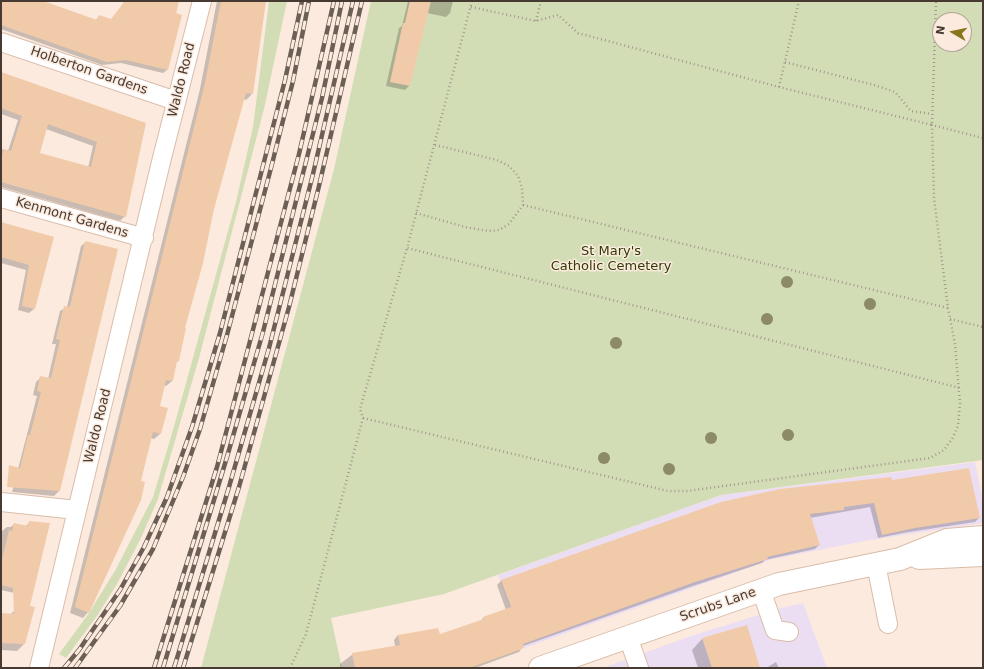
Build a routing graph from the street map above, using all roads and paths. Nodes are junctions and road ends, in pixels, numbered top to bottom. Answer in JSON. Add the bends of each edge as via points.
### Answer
{"nodes":[{"id":1,"x":202,"y":1,"type":"edge"},
{"id":2,"x":472,"y":1,"type":"edge"},
{"id":3,"x":541,"y":1,"type":"edge"},
{"id":4,"x":800,"y":1,"type":"edge"},
{"id":5,"x":936,"y":1,"type":"edge"},
{"id":6,"x":471,"y":7,"type":"junction"},
{"id":7,"x":536,"y":21,"type":"junction"},
{"id":8,"x":1,"y":42,"type":"edge"},
{"id":9,"x":785,"y":62,"type":"junction"},
{"id":10,"x":779,"y":87,"type":"junction"},
{"id":11,"x":176,"y":101,"type":"junction"},
{"id":12,"x":932,"y":114,"type":"junction"},
{"id":13,"x":932,"y":125,"type":"junction"},
{"id":14,"x":983,"y":138,"type":"edge"},
{"id":15,"x":435,"y":145,"type":"junction"},
{"id":16,"x":1,"y":198,"type":"edge"},
{"id":17,"x":523,"y":205,"type":"junction"},
{"id":18,"x":416,"y":213,"type":"junction"},
{"id":19,"x":144,"y":238,"type":"junction"},
{"id":20,"x":407,"y":248,"type":"junction"},
{"id":21,"x":948,"y":308,"type":"junction"},
{"id":22,"x":950,"y":319,"type":"junction"},
{"id":23,"x":983,"y":327,"type":"edge"},
{"id":24,"x":960,"y":388,"type":"junction"},
{"id":25,"x":363,"y":418,"type":"junction"},
{"id":26,"x":1,"y":502,"type":"edge"},
{"id":27,"x":77,"y":510,"type":"junction"},
{"id":28,"x":983,"y":537,"type":"edge"},
{"id":29,"x":983,"y":555,"type":"edge"},
{"id":30,"x":900,"y":559,"type":"junction"},
{"id":31,"x":876,"y":564,"type":"junction"},
{"id":32,"x":761,"y":590,"type":"junction"},
{"id":33,"x":888,"y":624,"type":"dead end"},
{"id":34,"x":789,"y":632,"type":"dead end"},
{"id":35,"x":628,"y":637,"type":"junction"},
{"id":36,"x":39,"y":668,"type":"edge"},
{"id":37,"x":290,"y":668,"type":"edge"},
{"id":38,"x":540,"y":668,"type":"edge"},
{"id":39,"x":638,"y":668,"type":"edge"}],
"edges":[{"from":1,"to":11,"type":"street","name":"Waldo Road"},
{"from":2,"to":6,"type":"path"},
{"from":3,"to":7,"type":"path"},
{"from":4,"to":9,"type":"path"},
{"from":5,"to":12,"type":"path"},
{"from":6,"to":7,"type":"path"},
{"from":6,"to":15,"type":"path"},
{"from":7,"to":10,"type":"path","via":[[558,15],[578,33]]},
{"from":8,"to":11,"type":"street","name":"Holberton Gardens"},
{"from":9,"to":10,"type":"path"},
{"from":9,"to":12,"type":"path","via":[[881,87],[894,92],[911,111]]},
{"from":10,"to":13,"type":"path"},
{"from":11,"to":19,"type":"street","name":"Waldo Road"},
{"from":12,"to":13,"type":"path"},
{"from":13,"to":14,"type":"path"},
{"from":13,"to":21,"type":"path","via":[[934,198]]},
{"from":15,"to":17,"type":"path","via":[[497,160],[509,166],[518,176]]},
{"from":15,"to":18,"type":"path"},
{"from":16,"to":19,"type":"street","name":"Kenmont Gardens"},
{"from":17,"to":18,"type":"path","via":[[509,224],[499,230],[488,231]]},
{"from":17,"to":21,"type":"path"},
{"from":18,"to":20,"type":"path"},
{"from":19,"to":27,"type":"street","name":"Waldo Road"},
{"from":20,"to":24,"type":"path"},
{"from":20,"to":25,"type":"path","via":[[360,409]]},
{"from":21,"to":22,"type":"path"},
{"from":22,"to":23,"type":"path"},
{"from":22,"to":24,"type":"path"},
{"from":24,"to":25,"type":"path","via":[[958,426],[944,450],[930,458],[687,491],[661,489]]},
{"from":25,"to":37,"type":"path","via":[[306,634]]},
{"from":26,"to":27,"type":"street"},
{"from":27,"to":36,"type":"street","name":"Waldo Road"},
{"from":28,"to":30,"type":"main road","name":"Scrubs Lane","via":[[947,540]]},
{"from":29,"to":30,"type":"main road","name":"Scrubs Lane"},
{"from":30,"to":31,"type":"main road","name":"Scrubs Lane"},
{"from":31,"to":32,"type":"main road","name":"Scrubs Lane"},
{"from":31,"to":33,"type":"street"},
{"from":32,"to":34,"type":"street","via":[[775,630]]},
{"from":32,"to":35,"type":"main road","name":"Scrubs Lane"},
{"from":35,"to":38,"type":"main road","name":"Scrubs Lane"},
{"from":35,"to":39,"type":"street"}]}
